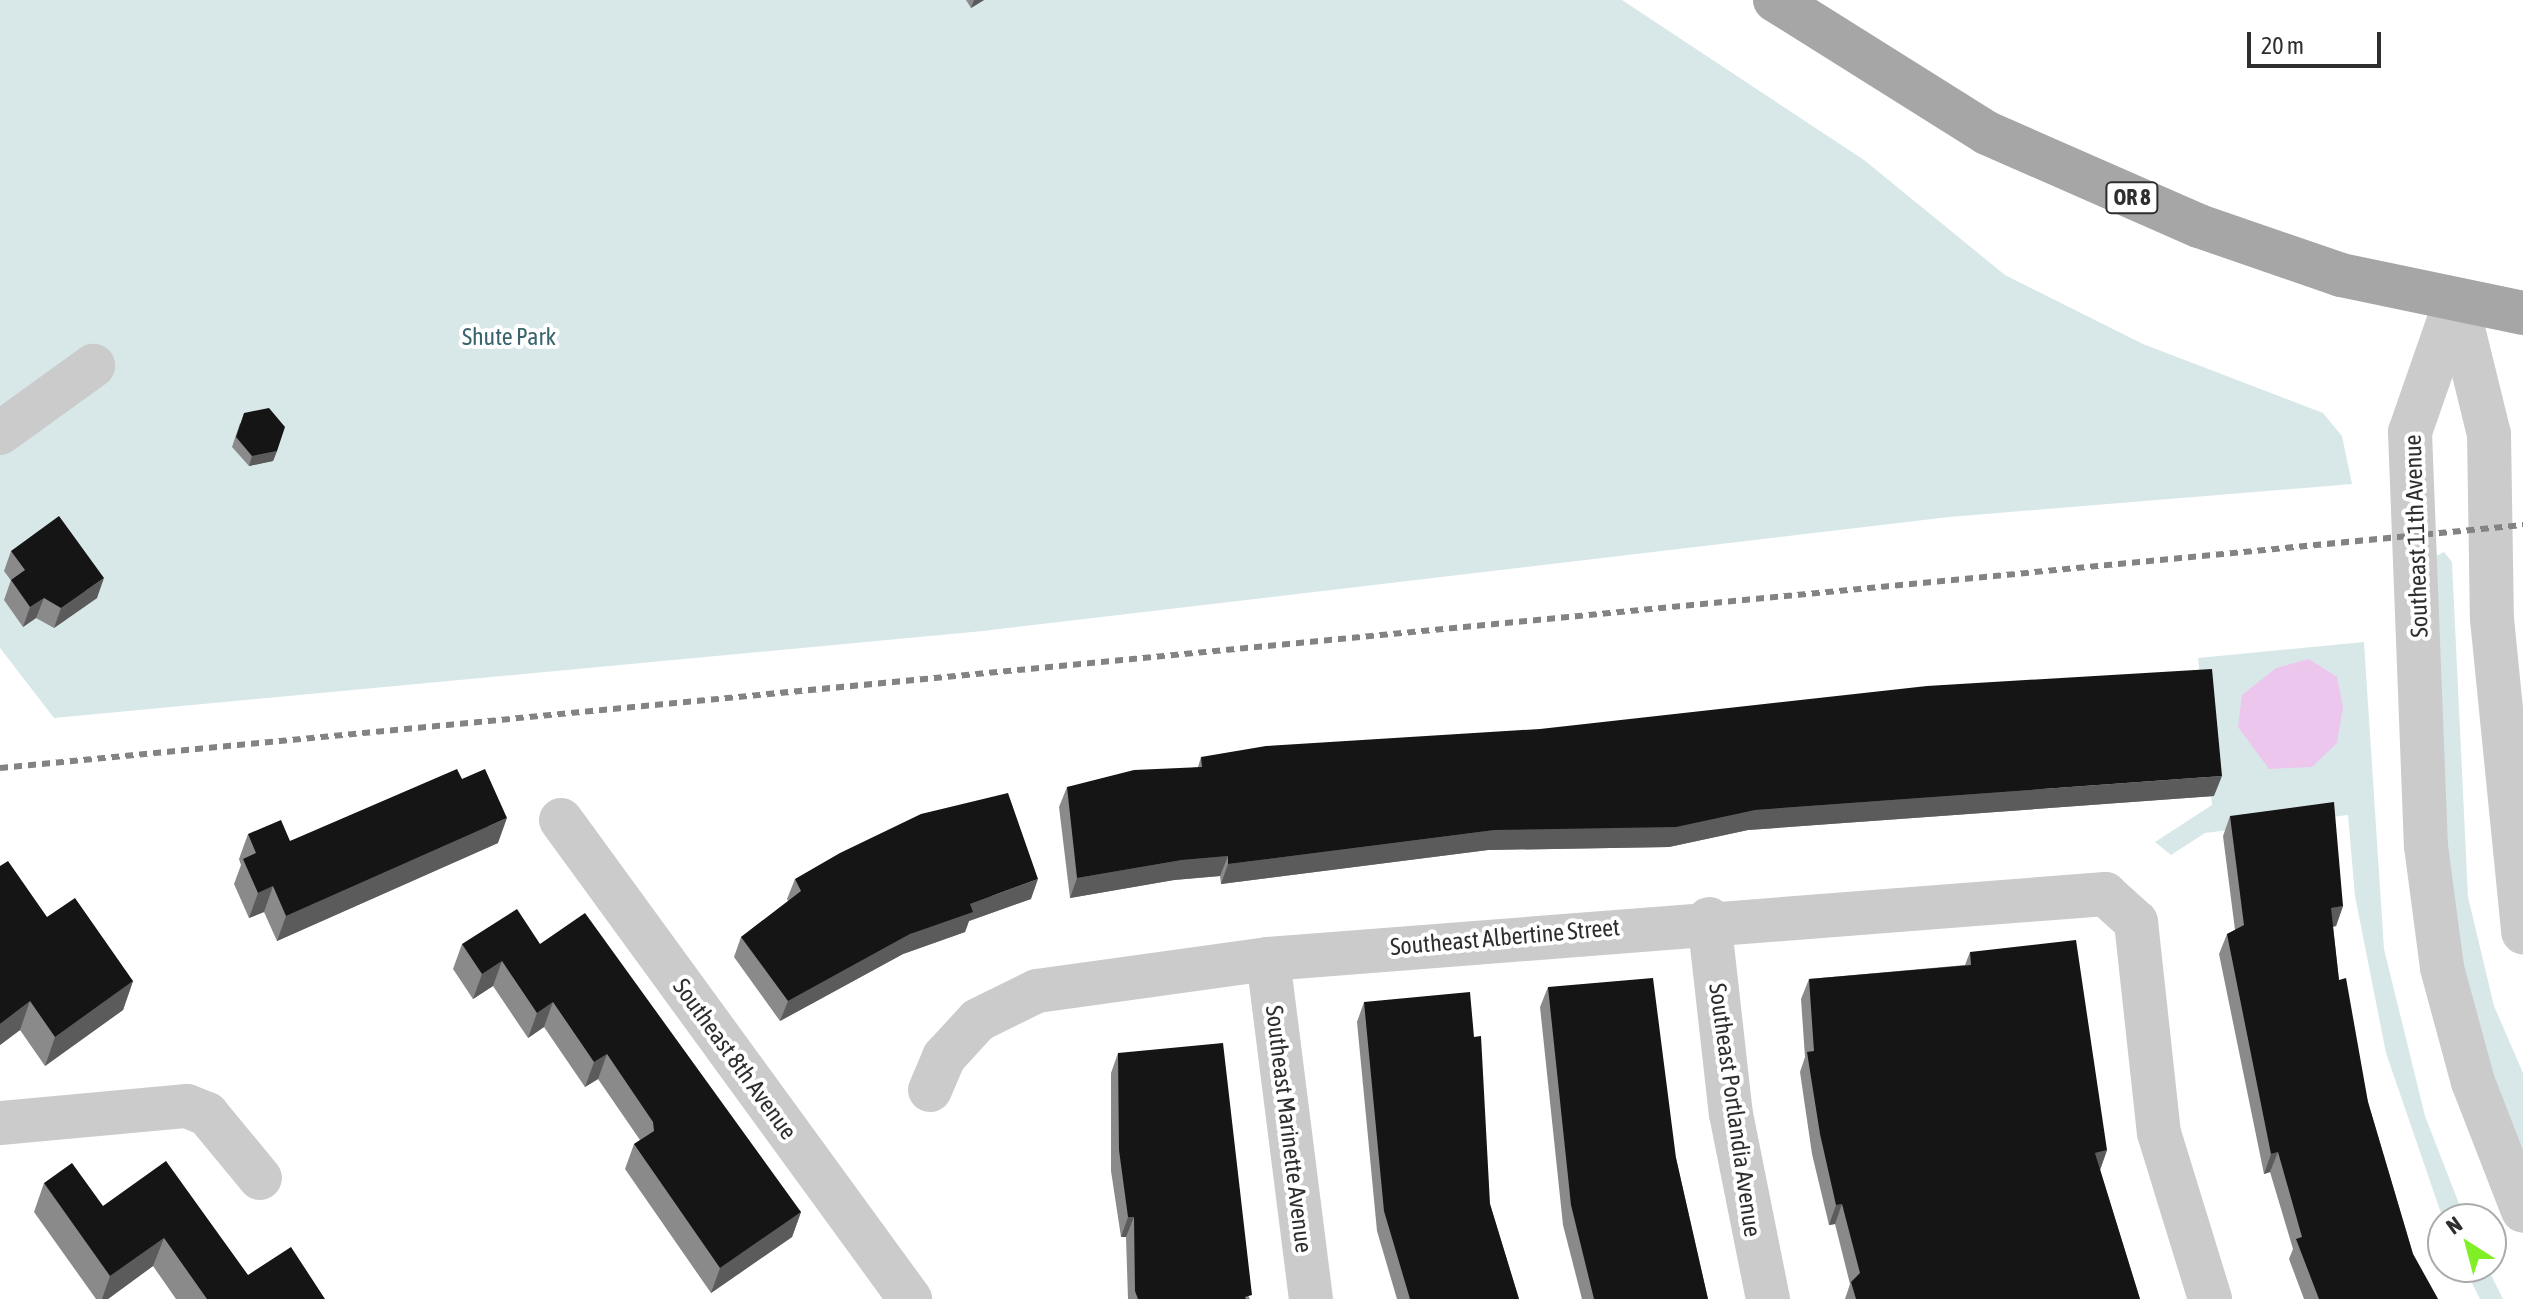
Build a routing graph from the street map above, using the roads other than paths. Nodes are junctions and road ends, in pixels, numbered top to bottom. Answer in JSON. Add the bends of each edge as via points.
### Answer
{"nodes":[{"id":1,"x":1775,"y":0,"type":"edge"},
{"id":2,"x":2456,"y":300,"type":"junction"},
{"id":3,"x":2523,"y":313,"type":"edge"},
{"id":4,"x":93,"y":366,"type":"dead end"},
{"id":5,"x":0,"y":433,"type":"edge"},
{"id":6,"x":561,"y":820,"type":"dead end"},
{"id":7,"x":1709,"y":919,"type":"junction"},
{"id":8,"x":2523,"y":932,"type":"edge"},
{"id":9,"x":1268,"y":959,"type":"junction"},
{"id":10,"x":930,"y":1090,"type":"dead end"},
{"id":11,"x":0,"y":1123,"type":"edge"},
{"id":12,"x":260,"y":1178,"type":"dead end"},
{"id":13,"x":2523,"y":1211,"type":"edge"},
{"id":14,"x":910,"y":1299,"type":"edge"},
{"id":15,"x":1311,"y":1299,"type":"edge"},
{"id":16,"x":1768,"y":1299,"type":"edge"},
{"id":17,"x":2210,"y":1299,"type":"edge"}],
"edges":[{"from":1,"to":2,"type":"main road","number":"OR 8","via":[[1910,89],[2044,161],[2321,270]]},
{"from":2,"to":3,"type":"main road","number":"OR 8"},
{"from":2,"to":8,"type":"street","via":[[2489,434],[2492,619]]},
{"from":2,"to":13,"type":"street","name":"Southeast 11th Avenue","via":[[2410,432],[2426,846],[2450,996],[2473,1082]]},
{"from":4,"to":5,"type":"street"},
{"from":6,"to":14,"type":"street","name":"Southeast 8th Avenue"},
{"from":7,"to":9,"type":"street","name":"Southeast Albertine Street"},
{"from":7,"to":16,"type":"street","name":"Southeast Portlandia Avenue","via":[[1731,1114]]},
{"from":7,"to":17,"type":"street","name":"Southeast Albertine Street","via":[[2073,892],[2105,894],[2136,922],[2159,1133]]},
{"from":9,"to":10,"type":"street","name":"Southeast Albertine Street","via":[[1037,991],[978,1020],[944,1057]]},
{"from":9,"to":15,"type":"street","name":"Southeast Marinette Avenue"},
{"from":11,"to":12,"type":"street","via":[[187,1106],[230,1137]]}]}
